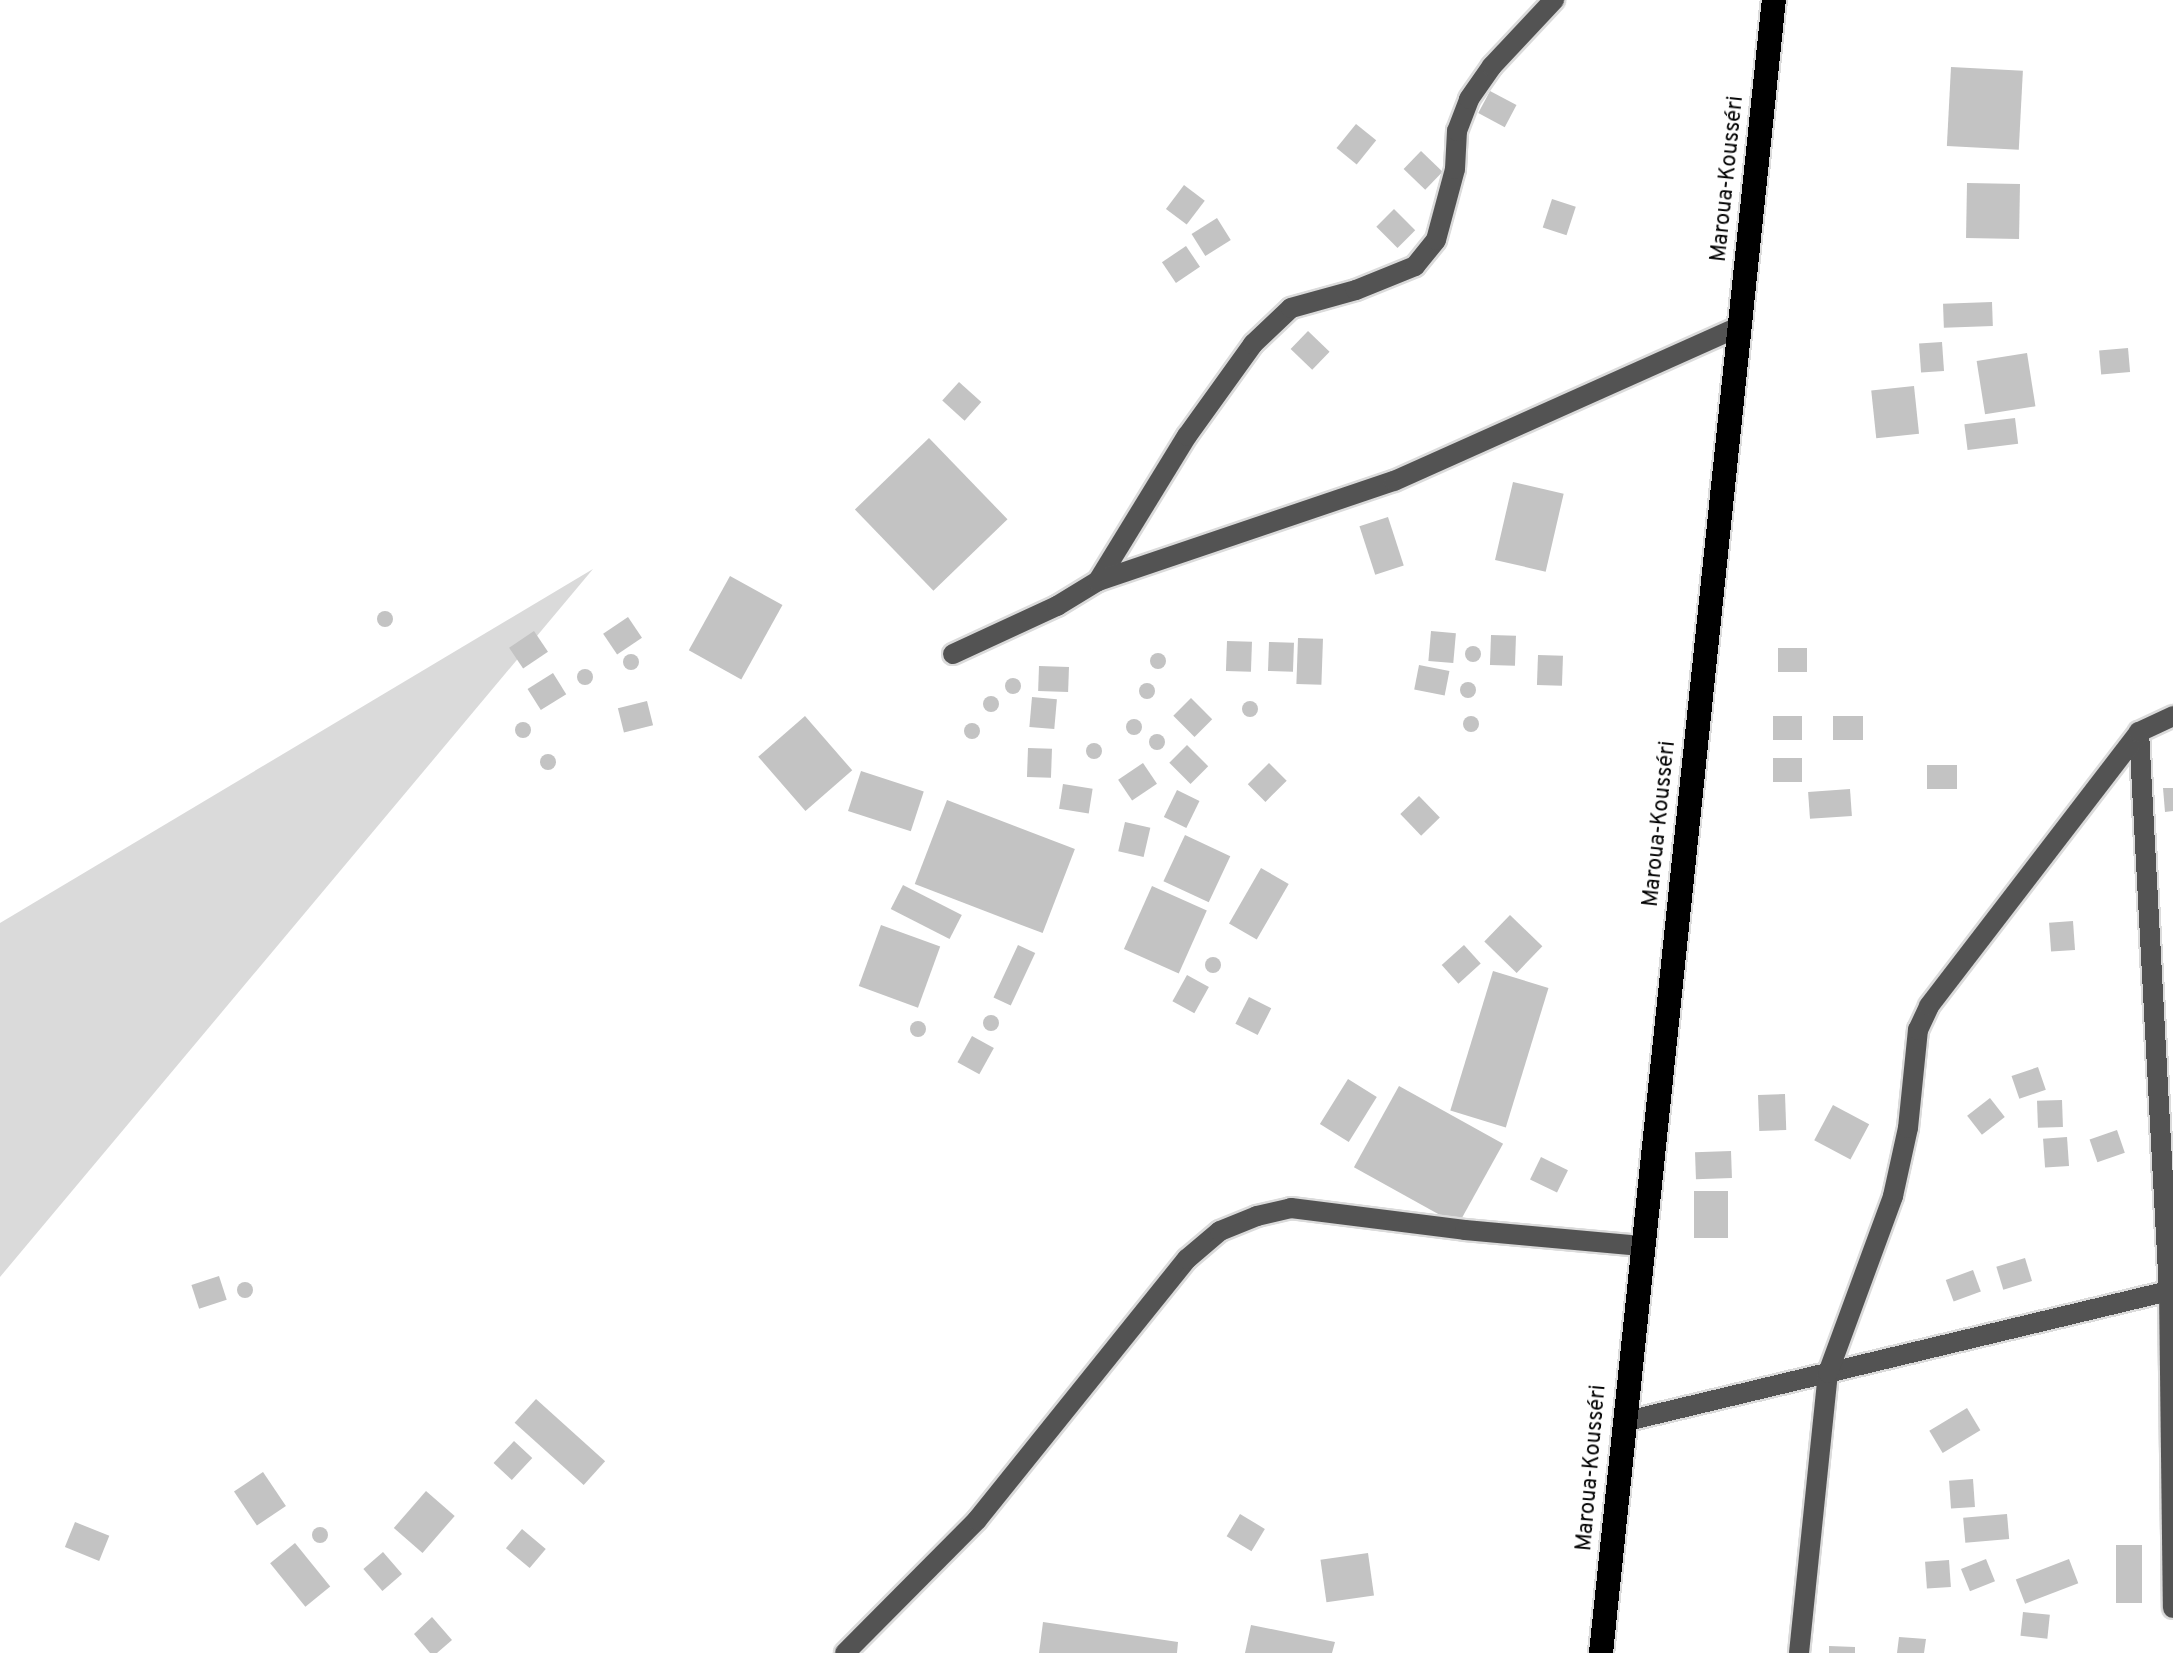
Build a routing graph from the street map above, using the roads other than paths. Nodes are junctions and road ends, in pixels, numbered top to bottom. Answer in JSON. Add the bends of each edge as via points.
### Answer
{"nodes":[{"id":1,"x":1554,"y":0,"type":"edge"},
{"id":2,"x":1774,"y":0,"type":"edge"},
{"id":3,"x":1739,"y":327,"type":"junction"},
{"id":4,"x":1098,"y":581,"type":"junction"},
{"id":5,"x":953,"y":654,"type":"dead end"},
{"id":6,"x":2173,"y":716,"type":"edge"},
{"id":7,"x":2139,"y":732,"type":"junction"},
{"id":8,"x":1641,"y":1246,"type":"junction"},
{"id":9,"x":2171,"y":1291,"type":"edge"},
{"id":10,"x":1828,"y":1373,"type":"junction"},
{"id":11,"x":1623,"y":1422,"type":"junction"},
{"id":12,"x":2173,"y":1608,"type":"edge"},
{"id":13,"x":845,"y":1653,"type":"edge"},
{"id":14,"x":1601,"y":1653,"type":"edge"},
{"id":15,"x":1799,"y":1653,"type":"edge"}],
"edges":[{"from":1,"to":4,"type":"street","via":[[1492,66],[1469,99],[1457,131],[1455,169],[1436,240],[1415,266],[1291,308],[1253,344],[1187,436]]},
{"from":2,"to":3,"type":"highway","name":"Maroua-Kousséri"},
{"from":3,"to":4,"type":"street","via":[[1394,481]]},
{"from":3,"to":8,"type":"highway","name":"Maroua-Kousséri"},
{"from":4,"to":5,"type":"street"},
{"from":6,"to":7,"type":"street"},
{"from":7,"to":9,"type":"street"},
{"from":7,"to":10,"type":"street","via":[[1929,1006],[1918,1030],[1908,1128],[1893,1196]]},
{"from":8,"to":11,"type":"highway","name":"Maroua-Kousséri"},
{"from":8,"to":13,"type":"street","via":[[1291,1208],[1220,1231],[1187,1259],[977,1520]]},
{"from":9,"to":10,"type":"street"},
{"from":9,"to":12,"type":"street"},
{"from":10,"to":11,"type":"street"},
{"from":10,"to":15,"type":"street"},
{"from":11,"to":14,"type":"highway","name":"Maroua-Kousséri"}]}
